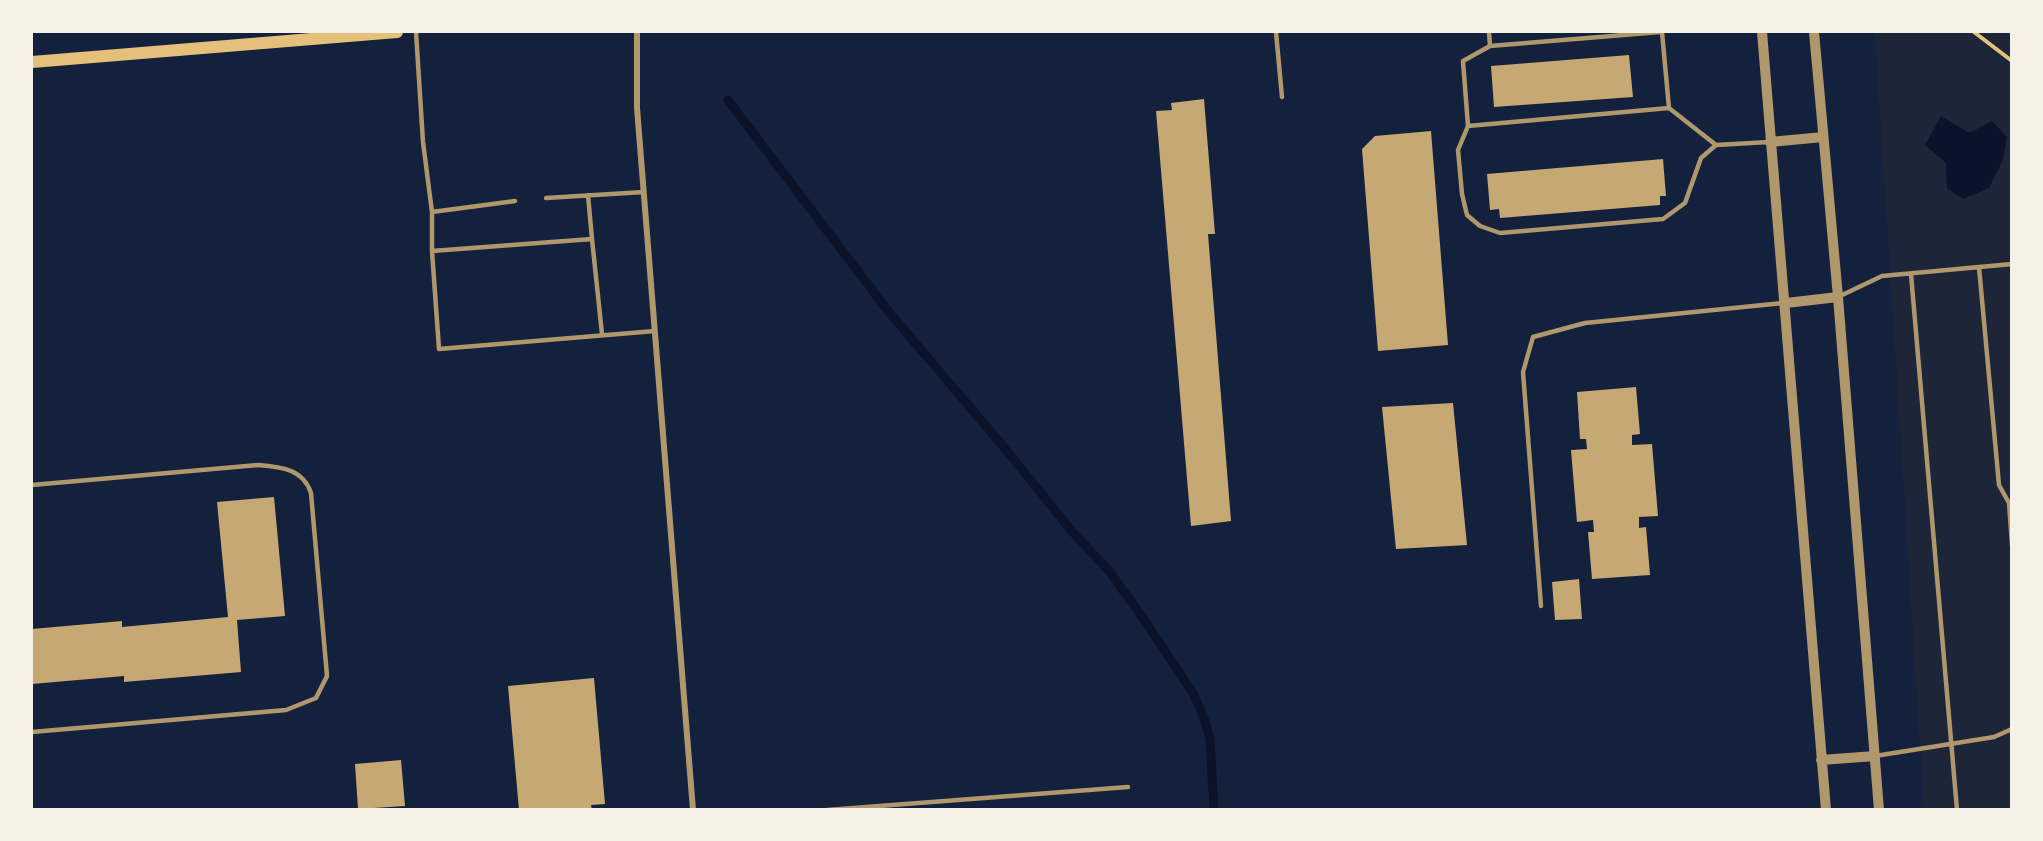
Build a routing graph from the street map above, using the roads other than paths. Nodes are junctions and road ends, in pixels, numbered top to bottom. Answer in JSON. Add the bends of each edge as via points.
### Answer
{"nodes":[{"id":1,"x":397,"y":32,"type":"edge"},
{"id":2,"x":416,"y":32,"type":"edge"},
{"id":3,"x":637,"y":32,"type":"edge"},
{"id":4,"x":1276,"y":32,"type":"edge"},
{"id":5,"x":1489,"y":32,"type":"edge"},
{"id":6,"x":1661,"y":32,"type":"edge"},
{"id":7,"x":1762,"y":32,"type":"edge"},
{"id":8,"x":1814,"y":32,"type":"edge"},
{"id":9,"x":1490,"y":46,"type":"junction"},
{"id":10,"x":32,"y":62,"type":"edge"},
{"id":11,"x":1282,"y":97,"type":"dead end"},
{"id":12,"x":1669,"y":108,"type":"junction"},
{"id":13,"x":1468,"y":126,"type":"junction"},
{"id":14,"x":1823,"y":137,"type":"junction"},
{"id":15,"x":1770,"y":142,"type":"junction"},
{"id":16,"x":1716,"y":145,"type":"junction"},
{"id":17,"x":644,"y":192,"type":"junction"},
{"id":18,"x":588,"y":195,"type":"junction"},
{"id":19,"x":546,"y":198,"type":"dead end"},
{"id":20,"x":515,"y":201,"type":"dead end"},
{"id":21,"x":432,"y":212,"type":"junction"},
{"id":22,"x":592,"y":239,"type":"junction"},
{"id":23,"x":432,"y":251,"type":"junction"},
{"id":24,"x":2012,"y":264,"type":"edge"},
{"id":25,"x":1979,"y":267,"type":"junction"},
{"id":26,"x":1911,"y":274,"type":"junction"},
{"id":27,"x":1838,"y":297,"type":"junction"},
{"id":28,"x":1785,"y":303,"type":"junction"},
{"id":29,"x":655,"y":331,"type":"junction"},
{"id":30,"x":602,"y":334,"type":"junction"},
{"id":31,"x":32,"y":485,"type":"edge"},
{"id":32,"x":2012,"y":545,"type":"edge"},
{"id":33,"x":1541,"y":606,"type":"dead end"},
{"id":34,"x":2012,"y":729,"type":"edge"},
{"id":35,"x":32,"y":732,"type":"edge"},
{"id":36,"x":1951,"y":745,"type":"junction"},
{"id":37,"x":1875,"y":756,"type":"junction"},
{"id":38,"x":1821,"y":760,"type":"junction"},
{"id":39,"x":1128,"y":787,"type":"dead end"},
{"id":40,"x":693,"y":810,"type":"edge"},
{"id":41,"x":827,"y":810,"type":"edge"},
{"id":42,"x":1826,"y":810,"type":"edge"},
{"id":43,"x":1879,"y":810,"type":"edge"},
{"id":44,"x":1956,"y":810,"type":"edge"}],
"edges":[{"from":1,"to":10,"type":"main road"},
{"from":2,"to":21,"type":"lane"},
{"from":3,"to":17,"type":"street","via":[[636,90]]},
{"from":4,"to":11,"type":"lane"},
{"from":5,"to":9,"type":"lane"},
{"from":6,"to":9,"type":"lane"},
{"from":6,"to":12,"type":"lane"},
{"from":7,"to":15,"type":"street"},
{"from":8,"to":14,"type":"street"},
{"from":9,"to":13,"type":"lane","via":[[1463,62]]},
{"from":12,"to":13,"type":"lane"},
{"from":12,"to":16,"type":"lane"},
{"from":13,"to":16,"type":"lane","via":[[1458,150],[1467,215],[1480,226],[1500,233],[1663,219],[1685,203],[1701,159]]},
{"from":14,"to":15,"type":"street"},
{"from":14,"to":27,"type":"street"},
{"from":15,"to":16,"type":"lane"},
{"from":15,"to":28,"type":"street"},
{"from":17,"to":18,"type":"lane"},
{"from":17,"to":29,"type":"street"},
{"from":18,"to":19,"type":"lane"},
{"from":18,"to":22,"type":"lane"},
{"from":20,"to":21,"type":"lane"},
{"from":21,"to":23,"type":"lane"},
{"from":22,"to":23,"type":"lane"},
{"from":22,"to":30,"type":"lane"},
{"from":23,"to":30,"type":"lane","via":[[439,349]]},
{"from":24,"to":25,"type":"lane"},
{"from":25,"to":26,"type":"lane"},
{"from":25,"to":32,"type":"lane","via":[[2000,485],[2009,503]]},
{"from":26,"to":27,"type":"lane","via":[[1881,276]]},
{"from":26,"to":36,"type":"lane"},
{"from":27,"to":28,"type":"street"},
{"from":27,"to":37,"type":"street"},
{"from":28,"to":33,"type":"lane","via":[[1585,323],[1533,337],[1523,372]]},
{"from":28,"to":38,"type":"street"},
{"from":29,"to":30,"type":"lane"},
{"from":29,"to":40,"type":"street"},
{"from":31,"to":35,"type":"lane","via":[[258,465],[300,474],[311,494],[327,676],[316,698],[286,710]]},
{"from":34,"to":36,"type":"lane","via":[[1994,737]]},
{"from":36,"to":37,"type":"lane"},
{"from":36,"to":44,"type":"lane"},
{"from":37,"to":38,"type":"street"},
{"from":37,"to":43,"type":"street"},
{"from":38,"to":42,"type":"street"},
{"from":39,"to":41,"type":"lane"}]}
